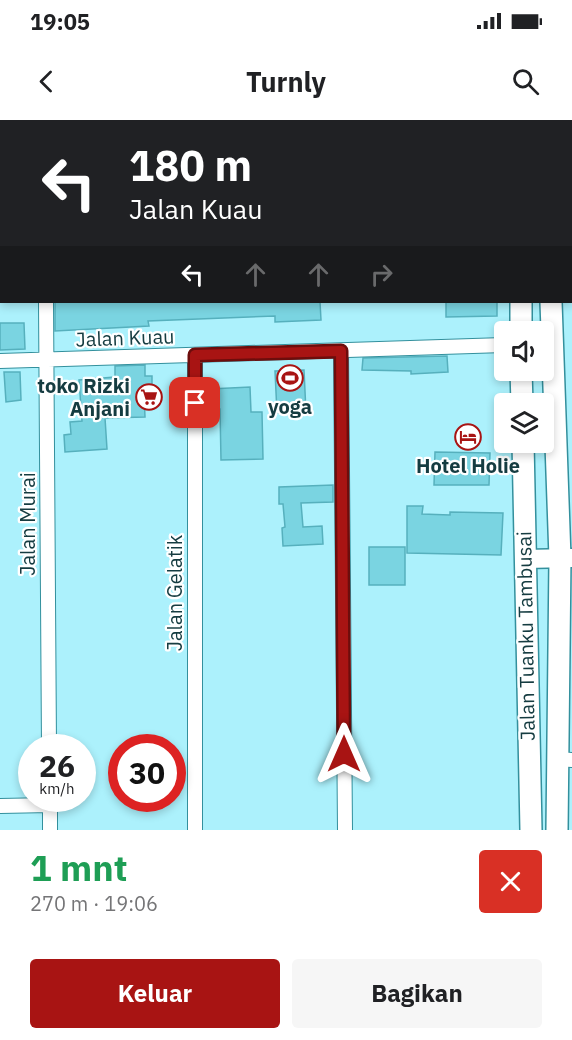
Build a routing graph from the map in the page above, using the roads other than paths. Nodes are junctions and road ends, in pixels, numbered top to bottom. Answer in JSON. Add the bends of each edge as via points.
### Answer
{"nodes":[{"id":1,"x":46,"y":303,"type":"edge"},
{"id":2,"x":521,"y":303,"type":"edge"},
{"id":3,"x":551,"y":303,"type":"edge"},
{"id":4,"x":521,"y":321,"type":"edge"},
{"id":5,"x":494,"y":345,"type":"edge"},
{"id":6,"x":341,"y":351,"type":"junction"},
{"id":7,"x":195,"y":355,"type":"junction"},
{"id":8,"x":47,"y":361,"type":"junction"},
{"id":9,"x":0,"y":362,"type":"edge"},
{"id":10,"x":523,"y":453,"type":"edge"},
{"id":11,"x":525,"y":558,"type":"junction"},
{"id":12,"x":566,"y":558,"type":"edge"},
{"id":13,"x":49,"y":734,"type":"edge"},
{"id":14,"x":564,"y":760,"type":"edge"},
{"id":15,"x":18,"y":805,"type":"edge"},
{"id":16,"x":0,"y":806,"type":"edge"},
{"id":17,"x":50,"y":812,"type":"edge"},
{"id":18,"x":50,"y":830,"type":"edge"},
{"id":19,"x":195,"y":830,"type":"edge"},
{"id":20,"x":345,"y":830,"type":"edge"},
{"id":21,"x":531,"y":830,"type":"edge"},
{"id":22,"x":557,"y":830,"type":"edge"}],
"edges":[{"from":1,"to":8,"type":"street","name":"Jalan Murai"},
{"from":2,"to":4,"type":"main road"},
{"from":3,"to":12,"type":"main road","name":"Jalan Tuanku Tambusai"},
{"from":5,"to":6,"type":"street","name":"Jalan Kuau"},
{"from":6,"to":7,"type":"street","name":"Jalan Kuau"},
{"from":6,"to":20,"type":"street"},
{"from":7,"to":8,"type":"street","name":"Jalan Kuau"},
{"from":7,"to":19,"type":"street","name":"Jalan Gelatik"},
{"from":8,"to":9,"type":"street","name":"Jalan Kuau"},
{"from":8,"to":13,"type":"street","name":"Jalan Murai"},
{"from":10,"to":11,"type":"main road","name":"Jalan Tuanku Tambusai"},
{"from":11,"to":12,"type":"main road"},
{"from":11,"to":21,"type":"main road","name":"Jalan Tuanku Tambusai"},
{"from":12,"to":14,"type":"main road","name":"Jalan Tuanku Tambusai"},
{"from":14,"to":22,"type":"main road","name":"Jalan Tuanku Tambusai"},
{"from":15,"to":16,"type":"street"},
{"from":17,"to":18,"type":"street"}]}
